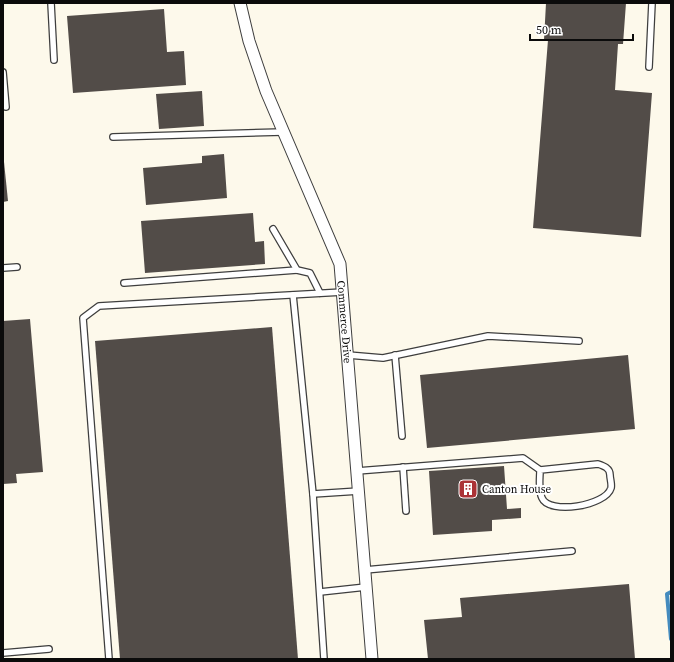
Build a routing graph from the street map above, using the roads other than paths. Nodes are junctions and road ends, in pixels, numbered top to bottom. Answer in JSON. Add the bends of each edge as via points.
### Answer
{"nodes":[{"id":1,"x":51,"y":3,"type":"edge"},
{"id":2,"x":240,"y":3,"type":"edge"},
{"id":3,"x":652,"y":3,"type":"edge"},
{"id":4,"x":54,"y":60,"type":"dead end"},
{"id":5,"x":649,"y":67,"type":"dead end"},
{"id":6,"x":3,"y":72,"type":"edge"},
{"id":7,"x":6,"y":107,"type":"dead end"},
{"id":8,"x":284,"y":132,"type":"junction"},
{"id":9,"x":113,"y":137,"type":"dead end"},
{"id":10,"x":273,"y":229,"type":"dead end"},
{"id":11,"x":17,"y":267,"type":"dead end"},
{"id":12,"x":3,"y":268,"type":"edge"},
{"id":13,"x":297,"y":270,"type":"junction"},
{"id":14,"x":124,"y":283,"type":"dead end"},
{"id":15,"x":342,"y":292,"type":"junction"},
{"id":16,"x":320,"y":293,"type":"junction"},
{"id":17,"x":292,"y":295,"type":"junction"},
{"id":18,"x":579,"y":341,"type":"dead end"},
{"id":19,"x":348,"y":355,"type":"junction"},
{"id":20,"x":396,"y":355,"type":"junction"},
{"id":21,"x":402,"y":436,"type":"dead end"},
{"id":22,"x":403,"y":467,"type":"junction"},
{"id":23,"x":540,"y":470,"type":"junction"},
{"id":24,"x":357,"y":471,"type":"junction"},
{"id":25,"x":358,"y":491,"type":"junction"},
{"id":26,"x":313,"y":494,"type":"junction"},
{"id":27,"x":406,"y":511,"type":"dead end"},
{"id":28,"x":572,"y":551,"type":"dead end"},
{"id":29,"x":365,"y":570,"type":"junction"},
{"id":30,"x":366,"y":587,"type":"junction"},
{"id":31,"x":320,"y":592,"type":"junction"},
{"id":32,"x":49,"y":649,"type":"dead end"},
{"id":33,"x":3,"y":653,"type":"edge"},
{"id":34,"x":108,"y":659,"type":"edge"},
{"id":35,"x":324,"y":659,"type":"edge"},
{"id":36,"x":372,"y":659,"type":"edge"}],
"edges":[{"from":1,"to":4,"type":"lane"},
{"from":2,"to":8,"type":"street","name":"Commerce Drive","via":[[249,41],[266,91]]},
{"from":3,"to":5,"type":"lane"},
{"from":6,"to":7,"type":"lane"},
{"from":8,"to":9,"type":"lane"},
{"from":8,"to":15,"type":"street","name":"Commerce Drive","via":[[340,264]]},
{"from":10,"to":13,"type":"lane"},
{"from":11,"to":12,"type":"lane"},
{"from":13,"to":14,"type":"lane"},
{"from":13,"to":16,"type":"lane","via":[[310,273]]},
{"from":15,"to":16,"type":"lane"},
{"from":15,"to":19,"type":"street","name":"Commerce Drive"},
{"from":16,"to":17,"type":"lane"},
{"from":17,"to":26,"type":"lane"},
{"from":17,"to":34,"type":"lane","via":[[99,306],[83,318]]},
{"from":18,"to":20,"type":"lane","via":[[488,336]]},
{"from":19,"to":20,"type":"lane","via":[[384,358]]},
{"from":19,"to":24,"type":"street","name":"Commerce Drive"},
{"from":20,"to":21,"type":"lane"},
{"from":22,"to":23,"type":"lane","via":[[523,458]]},
{"from":22,"to":24,"type":"lane"},
{"from":22,"to":27,"type":"lane"},
{"from":23,"to":23,"type":"lane","via":[[541,497],[545,504],[554,507],[598,502],[611,488],[610,472],[605,466],[598,464]]},
{"from":24,"to":25,"type":"street","name":"Commerce Drive"},
{"from":25,"to":26,"type":"lane"},
{"from":25,"to":29,"type":"street","name":"Commerce Drive"},
{"from":26,"to":31,"type":"lane"},
{"from":28,"to":29,"type":"lane"},
{"from":29,"to":30,"type":"street","name":"Commerce Drive"},
{"from":30,"to":31,"type":"lane"},
{"from":30,"to":36,"type":"street","name":"Commerce Drive"},
{"from":31,"to":35,"type":"lane"},
{"from":32,"to":33,"type":"lane"}]}
